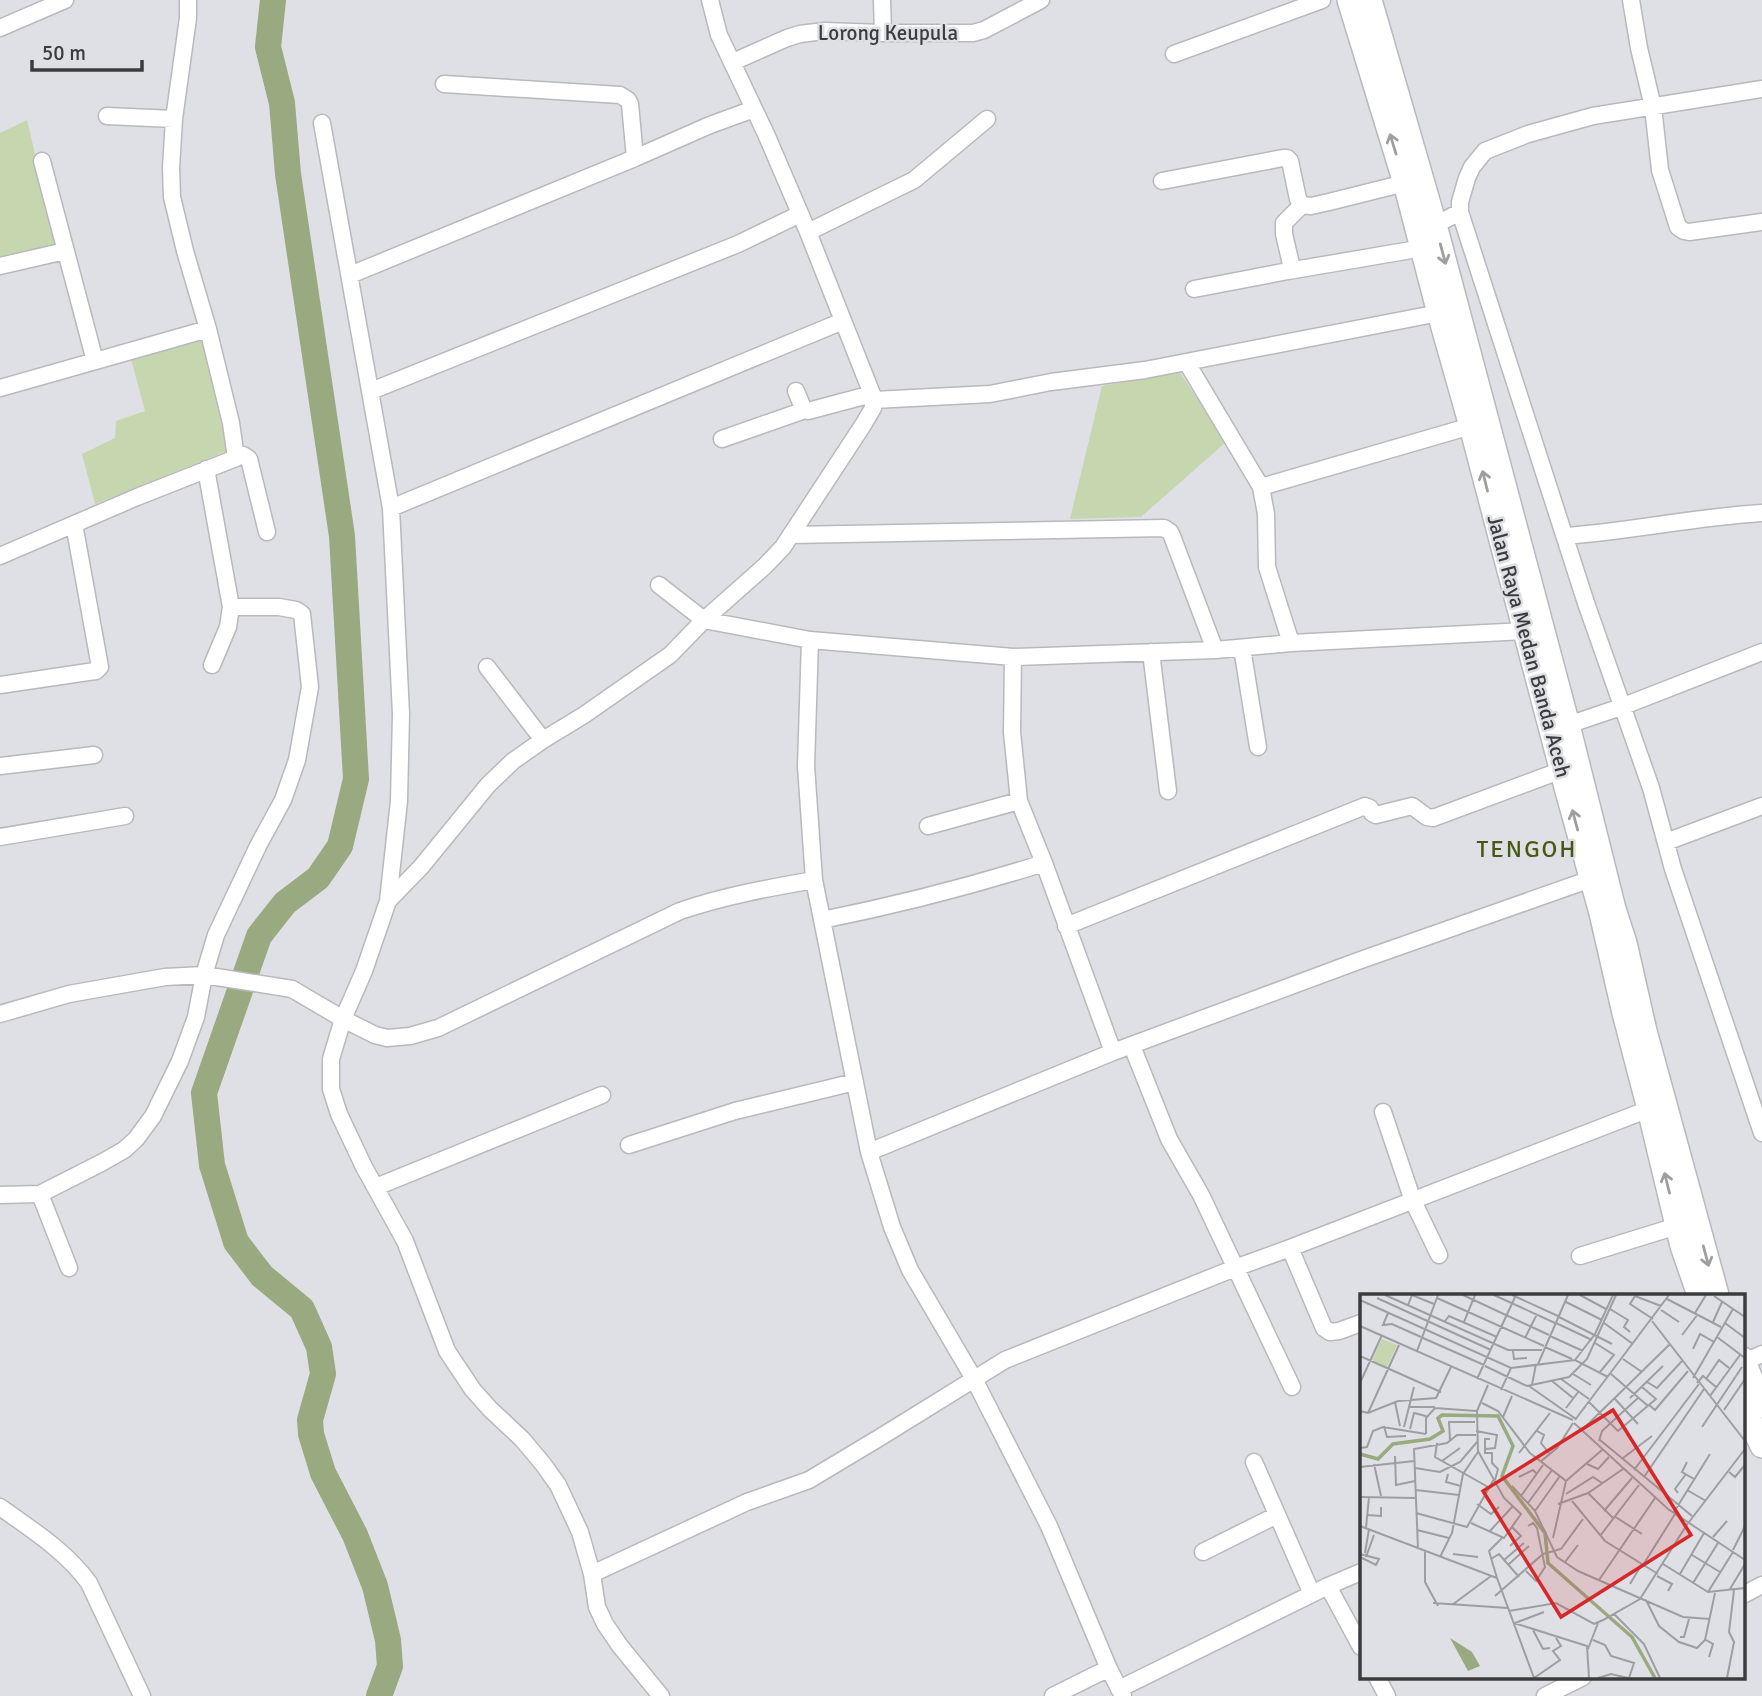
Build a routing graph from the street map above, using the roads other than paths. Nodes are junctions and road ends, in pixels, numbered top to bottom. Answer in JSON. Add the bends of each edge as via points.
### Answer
{"nodes":[{"id":1,"x":65,"y":0,"type":"edge"},
{"id":2,"x":188,"y":0,"type":"edge"},
{"id":3,"x":710,"y":0,"type":"edge"},
{"id":4,"x":882,"y":0,"type":"edge"},
{"id":5,"x":1041,"y":0,"type":"edge"},
{"id":6,"x":1322,"y":0,"type":"edge"},
{"id":7,"x":1349,"y":0,"type":"edge"},
{"id":8,"x":1370,"y":0,"type":"edge"},
{"id":9,"x":1631,"y":0,"type":"edge"},
{"id":10,"x":2,"y":21,"type":"edge"},
{"id":11,"x":883,"y":33,"type":"junction"},
{"id":12,"x":1174,"y":54,"type":"dead end"},
{"id":13,"x":733,"y":62,"type":"junction"},
{"id":14,"x":444,"y":84,"type":"dead end"},
{"id":15,"x":1762,"y":89,"type":"edge"},
{"id":16,"x":1653,"y":107,"type":"junction"},
{"id":17,"x":754,"y":109,"type":"junction"},
{"id":18,"x":107,"y":116,"type":"dead end"},
{"id":19,"x":174,"y":119,"type":"junction"},
{"id":20,"x":988,"y":119,"type":"dead end"},
{"id":21,"x":322,"y":122,"type":"dead end"},
{"id":22,"x":635,"y":158,"type":"junction"},
{"id":23,"x":42,"y":161,"type":"dead end"},
{"id":24,"x":1162,"y":181,"type":"dead end"},
{"id":25,"x":1405,"y":183,"type":"junction"},
{"id":26,"x":1302,"y":205,"type":"junction"},
{"id":27,"x":1460,"y":212,"type":"junction"},
{"id":28,"x":800,"y":214,"type":"junction"},
{"id":29,"x":1762,"y":222,"type":"edge"},
{"id":30,"x":808,"y":232,"type":"junction"},
{"id":31,"x":1425,"y":234,"type":"junction"},
{"id":32,"x":65,"y":251,"type":"junction"},
{"id":33,"x":0,"y":266,"type":"edge"},
{"id":34,"x":1288,"y":271,"type":"junction"},
{"id":35,"x":350,"y":275,"type":"junction"},
{"id":36,"x":1194,"y":289,"type":"dead end"},
{"id":37,"x":1439,"y":313,"type":"junction"},
{"id":38,"x":843,"y":321,"type":"junction"},
{"id":39,"x":208,"y":329,"type":"junction"},
{"id":40,"x":94,"y":361,"type":"junction"},
{"id":41,"x":1187,"y":363,"type":"junction"},
{"id":42,"x":0,"y":388,"type":"edge"},
{"id":43,"x":371,"y":391,"type":"junction"},
{"id":44,"x":796,"y":391,"type":"dead end"},
{"id":45,"x":873,"y":397,"type":"junction"},
{"id":46,"x":805,"y":410,"type":"junction"},
{"id":47,"x":1471,"y":426,"type":"junction"},
{"id":48,"x":722,"y":439,"type":"dead end"},
{"id":49,"x":236,"y":458,"type":"junction"},
{"id":50,"x":206,"y":470,"type":"junction"},
{"id":51,"x":1261,"y":487,"type":"junction"},
{"id":52,"x":391,"y":508,"type":"junction"},
{"id":53,"x":1762,"y":513,"type":"edge"},
{"id":54,"x":74,"y":524,"type":"junction"},
{"id":55,"x":267,"y":532,"type":"dead end"},
{"id":56,"x":791,"y":535,"type":"junction"},
{"id":57,"x":1565,"y":536,"type":"junction"},
{"id":58,"x":0,"y":556,"type":"edge"},
{"id":59,"x":659,"y":585,"type":"dead end"},
{"id":60,"x":231,"y":607,"type":"junction"},
{"id":61,"x":704,"y":620,"type":"junction"},
{"id":62,"x":1525,"y":631,"type":"junction"},
{"id":63,"x":810,"y":640,"type":"junction"},
{"id":64,"x":1291,"y":643,"type":"junction"},
{"id":65,"x":1242,"y":648,"type":"junction"},
{"id":66,"x":1215,"y":650,"type":"junction"},
{"id":67,"x":1151,"y":652,"type":"junction"},
{"id":68,"x":1762,"y":652,"type":"edge"},
{"id":69,"x":1013,"y":657,"type":"junction"},
{"id":70,"x":212,"y":665,"type":"dead end"},
{"id":71,"x":486,"y":667,"type":"dead end"},
{"id":72,"x":0,"y":685,"type":"edge"},
{"id":73,"x":1621,"y":707,"type":"junction"},
{"id":74,"x":1568,"y":725,"type":"junction"},
{"id":75,"x":543,"y":740,"type":"junction"},
{"id":76,"x":1258,"y":747,"type":"dead end"},
{"id":77,"x":94,"y":755,"type":"dead end"},
{"id":78,"x":0,"y":766,"type":"edge"},
{"id":79,"x":1562,"y":770,"type":"junction"},
{"id":80,"x":1168,"y":791,"type":"dead end"},
{"id":81,"x":1019,"y":801,"type":"junction"},
{"id":82,"x":1762,"y":807,"type":"edge"},
{"id":83,"x":125,"y":816,"type":"dead end"},
{"id":84,"x":928,"y":827,"type":"dead end"},
{"id":85,"x":0,"y":837,"type":"edge"},
{"id":86,"x":1666,"y":842,"type":"junction"},
{"id":87,"x":1044,"y":863,"type":"junction"},
{"id":88,"x":1591,"y":879,"type":"junction"},
{"id":89,"x":814,"y":880,"type":"junction"},
{"id":90,"x":388,"y":901,"type":"junction"},
{"id":91,"x":1608,"y":911,"type":"junction"},
{"id":92,"x":822,"y":920,"type":"junction"},
{"id":93,"x":1066,"y":926,"type":"junction"},
{"id":94,"x":210,"y":975,"type":"junction"},
{"id":95,"x":0,"y":1014,"type":"edge"},
{"id":96,"x":343,"y":1019,"type":"junction"},
{"id":97,"x":1132,"y":1046,"type":"junction"},
{"id":98,"x":1113,"y":1052,"type":"junction"},
{"id":99,"x":855,"y":1082,"type":"junction"},
{"id":100,"x":601,"y":1095,"type":"dead end"},
{"id":101,"x":1649,"y":1110,"type":"junction"},
{"id":102,"x":1383,"y":1112,"type":"dead end"},
{"id":103,"x":1762,"y":1133,"type":"edge"},
{"id":104,"x":629,"y":1145,"type":"dead end"},
{"id":105,"x":869,"y":1152,"type":"junction"},
{"id":106,"x":376,"y":1188,"type":"junction"},
{"id":107,"x":40,"y":1194,"type":"junction"},
{"id":108,"x":0,"y":1195,"type":"edge"},
{"id":109,"x":1413,"y":1201,"type":"junction"},
{"id":110,"x":1677,"y":1226,"type":"junction"},
{"id":111,"x":1290,"y":1248,"type":"junction"},
{"id":112,"x":1439,"y":1255,"type":"dead end"},
{"id":113,"x":1580,"y":1256,"type":"dead end"},
{"id":114,"x":69,"y":1268,"type":"dead end"},
{"id":115,"x":1235,"y":1268,"type":"junction"},
{"id":116,"x":1699,"y":1294,"type":"edge"},
{"id":117,"x":1717,"y":1294,"type":"edge"},
{"id":118,"x":1360,"y":1323,"type":"edge"},
{"id":119,"x":1750,"y":1359,"type":"edge"},
{"id":120,"x":974,"y":1378,"type":"junction"},
{"id":121,"x":1292,"y":1387,"type":"dead end"},
{"id":122,"x":1753,"y":1407,"type":"edge"},
{"id":123,"x":1762,"y":1446,"type":"edge"},
{"id":124,"x":1254,"y":1461,"type":"dead end"},
{"id":125,"x":0,"y":1507,"type":"edge"},
{"id":126,"x":1278,"y":1515,"type":"junction"},
{"id":127,"x":1203,"y":1552,"type":"dead end"},
{"id":128,"x":1360,"y":1572,"type":"edge"},
{"id":129,"x":592,"y":1574,"type":"junction"},
{"id":130,"x":1762,"y":1585,"type":"edge"},
{"id":131,"x":1328,"y":1586,"type":"junction"},
{"id":132,"x":1311,"y":1594,"type":"junction"},
{"id":133,"x":1744,"y":1594,"type":"edge"},
{"id":134,"x":1360,"y":1645,"type":"edge"},
{"id":135,"x":1109,"y":1669,"type":"junction"},
{"id":136,"x":1378,"y":1678,"type":"edge"},
{"id":137,"x":1580,"y":1678,"type":"edge"},
{"id":138,"x":1548,"y":1688,"type":"edge"},
{"id":139,"x":1121,"y":1693,"type":"edge"},
{"id":140,"x":142,"y":1696,"type":"edge"},
{"id":141,"x":661,"y":1696,"type":"edge"},
{"id":142,"x":1053,"y":1696,"type":"edge"},
{"id":143,"x":1387,"y":1696,"type":"edge"}],
"edges":[{"from":1,"to":10,"type":"street"},
{"from":2,"to":19,"type":"street"},
{"from":3,"to":13,"type":"street"},
{"from":4,"to":11,"type":"street"},
{"from":5,"to":11,"type":"street","name":"Lorong Keupula","via":[[973,33]]},
{"from":6,"to":12,"type":"street"},
{"from":25,"to":7,"type":"highway","name":"Jalan Raya Medan Banda Aceh","one_way":true},
{"from":8,"to":31,"type":"highway","name":"Jalan Raya Medan Banda Aceh"},
{"from":9,"to":16,"type":"street"},
{"from":11,"to":13,"type":"street","name":"Lorong Keupula","via":[[800,34]]},
{"from":13,"to":17,"type":"street"},
{"from":14,"to":22,"type":"street","via":[[620,95],[630,104]]},
{"from":15,"to":16,"type":"street"},
{"from":16,"to":27,"type":"street","via":[[1580,120],[1485,151],[1466,178]]},
{"from":16,"to":29,"type":"street","via":[[1661,170],[1678,227],[1687,232]]},
{"from":17,"to":22,"type":"street"},
{"from":17,"to":28,"type":"street"},
{"from":18,"to":19,"type":"street"},
{"from":19,"to":39,"type":"street","via":[[172,197]]},
{"from":20,"to":30,"type":"street","via":[[914,180]]},
{"from":21,"to":35,"type":"street"},
{"from":22,"to":35,"type":"street"},
{"from":23,"to":32,"type":"street"},
{"from":24,"to":26,"type":"street","via":[[1287,158]]},
{"from":25,"to":26,"type":"street"},
{"from":25,"to":31,"type":"highway","name":"Jalan Raya Medan Banda Aceh"},
{"from":26,"to":34,"type":"street","via":[[1284,223],[1292,264]]},
{"from":27,"to":31,"type":"street"},
{"from":27,"to":57,"type":"street"},
{"from":28,"to":30,"type":"street"},
{"from":28,"to":43,"type":"street","via":[[738,244]]},
{"from":30,"to":38,"type":"street"},
{"from":31,"to":34,"type":"street"},
{"from":31,"to":37,"type":"highway","name":"Jalan Raya Medan Banda Aceh"},
{"from":31,"to":74,"type":"highway","name":"Jalan Raya Medan Banda Aceh","one_way":true},
{"from":32,"to":33,"type":"street"},
{"from":32,"to":40,"type":"street"},
{"from":34,"to":36,"type":"street"},
{"from":35,"to":43,"type":"street"},
{"from":37,"to":41,"type":"street"},
{"from":37,"to":47,"type":"highway","name":"Jalan Raya Medan Banda Aceh"},
{"from":38,"to":45,"type":"street"},
{"from":38,"to":52,"type":"street"},
{"from":39,"to":40,"type":"street"},
{"from":39,"to":49,"type":"street"},
{"from":40,"to":42,"type":"street"},
{"from":41,"to":45,"type":"street","via":[[990,394]]},
{"from":41,"to":51,"type":"street"},
{"from":43,"to":52,"type":"street"},
{"from":44,"to":46,"type":"street"},
{"from":45,"to":46,"type":"street"},
{"from":45,"to":56,"type":"street","via":[[873,408],[863,425]]},
{"from":46,"to":48,"type":"street"},
{"from":47,"to":51,"type":"street"},
{"from":62,"to":47,"type":"highway","name":"Jalan Raya Medan Banda Aceh","one_way":true},
{"from":49,"to":50,"type":"street"},
{"from":49,"to":55,"type":"street","via":[[249,458]]},
{"from":50,"to":54,"type":"street"},
{"from":50,"to":60,"type":"street"},
{"from":51,"to":64,"type":"street","via":[[1267,567]]},
{"from":52,"to":90,"type":"street","via":[[401,714],[399,802]]},
{"from":53,"to":57,"type":"street"},
{"from":54,"to":58,"type":"street"},
{"from":54,"to":72,"type":"street","via":[[100,667]]},
{"from":56,"to":61,"type":"street","via":[[765,566]]},
{"from":56,"to":66,"type":"street","via":[[1164,528],[1171,531]]},
{"from":57,"to":73,"type":"street"},
{"from":59,"to":61,"type":"street"},
{"from":60,"to":70,"type":"street"},
{"from":60,"to":94,"type":"street","via":[[300,612],[310,687],[297,760],[283,800],[216,934]]},
{"from":61,"to":63,"type":"street"},
{"from":61,"to":75,"type":"street","via":[[661,662]]},
{"from":62,"to":64,"type":"street"},
{"from":62,"to":79,"type":"highway","name":"Jalan Raya Medan Banda Aceh"},
{"from":63,"to":69,"type":"street"},
{"from":63,"to":89,"type":"street","via":[[806,766]]},
{"from":64,"to":65,"type":"street"},
{"from":65,"to":66,"type":"street"},
{"from":65,"to":76,"type":"street"},
{"from":66,"to":67,"type":"street"},
{"from":67,"to":69,"type":"street"},
{"from":67,"to":80,"type":"street"},
{"from":68,"to":73,"type":"street"},
{"from":69,"to":81,"type":"street","via":[[1012,732]]},
{"from":71,"to":75,"type":"street"},
{"from":73,"to":74,"type":"street"},
{"from":73,"to":86,"type":"street"},
{"from":74,"to":91,"type":"highway","name":"Jalan Raya Medan Banda Aceh"},
{"from":75,"to":90,"type":"street","via":[[488,785]]},
{"from":77,"to":78,"type":"street"},
{"from":88,"to":79,"type":"highway","name":"Jalan Raya Medan Banda Aceh","one_way":true},
{"from":79,"to":93,"type":"street","via":[[1433,818],[1412,806],[1377,815],[1365,806]]},
{"from":81,"to":84,"type":"street"},
{"from":81,"to":87,"type":"street"},
{"from":82,"to":86,"type":"street"},
{"from":83,"to":85,"type":"street"},
{"from":86,"to":103,"type":"street"},
{"from":87,"to":92,"type":"street","via":[[978,884]]},
{"from":87,"to":93,"type":"street"},
{"from":88,"to":91,"type":"highway","name":"Jalan Raya Medan Banda Aceh"},
{"from":88,"to":97,"type":"street"},
{"from":89,"to":92,"type":"street"},
{"from":89,"to":96,"type":"street","via":[[680,911],[419,1034],[387,1038]]},
{"from":90,"to":96,"type":"street"},
{"from":91,"to":101,"type":"highway","name":"Jalan Raya Medan Banda Aceh","via":[[1624,1013]]},
{"from":91,"to":117,"type":"highway","name":"Jalan Raya Medan Banda Aceh","one_way":true,"via":[[1625,943]]},
{"from":92,"to":99,"type":"street"},
{"from":93,"to":98,"type":"street"},
{"from":94,"to":95,"type":"street","via":[[69,994]]},
{"from":94,"to":96,"type":"street","via":[[292,989]]},
{"from":94,"to":107,"type":"street","via":[[180,1061],[153,1116],[136,1139],[124,1150]]},
{"from":96,"to":106,"type":"street","via":[[331,1059],[331,1089]]},
{"from":97,"to":98,"type":"street"},
{"from":97,"to":115,"type":"street","via":[[1169,1139]]},
{"from":98,"to":105,"type":"street"},
{"from":99,"to":104,"type":"street","via":[[735,1111]]},
{"from":99,"to":105,"type":"street"},
{"from":100,"to":106,"type":"street"},
{"from":101,"to":109,"type":"street"},
{"from":110,"to":101,"type":"highway","name":"Jalan Raya Medan Banda Aceh","one_way":true},
{"from":102,"to":109,"type":"street"},
{"from":105,"to":120,"type":"street","via":[[910,1270]]},
{"from":106,"to":129,"type":"street","via":[[405,1241],[447,1351],[473,1390],[522,1439],[558,1485],[580,1532]]},
{"from":107,"to":108,"type":"street"},
{"from":107,"to":114,"type":"street"},
{"from":109,"to":111,"type":"street"},
{"from":109,"to":112,"type":"street"},
{"from":110,"to":113,"type":"street"},
{"from":110,"to":116,"type":"highway","name":"Jalan Raya Medan Banda Aceh"},
{"from":111,"to":115,"type":"street"},
{"from":111,"to":118,"type":"street","via":[[1324,1328],[1339,1331]]},
{"from":115,"to":120,"type":"street","via":[[1005,1360]]},
{"from":115,"to":121,"type":"street"},
{"from":119,"to":122,"type":"highway"},
{"from":120,"to":129,"type":"street","via":[[809,1480],[747,1502]]},
{"from":120,"to":135,"type":"street","via":[[1049,1526]]},
{"from":122,"to":123,"type":"highway"},
{"from":124,"to":126,"type":"street"},
{"from":125,"to":140,"type":"street","via":[[83,1574]]},
{"from":126,"to":127,"type":"street"},
{"from":126,"to":132,"type":"street"},
{"from":128,"to":131,"type":"street"},
{"from":129,"to":141,"type":"street","via":[[605,1624]]},
{"from":130,"to":133,"type":"street"},
{"from":131,"to":132,"type":"street"},
{"from":131,"to":134,"type":"street"},
{"from":132,"to":139,"type":"street"},
{"from":135,"to":139,"type":"street"},
{"from":135,"to":142,"type":"street"},
{"from":136,"to":143,"type":"street"},
{"from":137,"to":138,"type":"street"}]}
